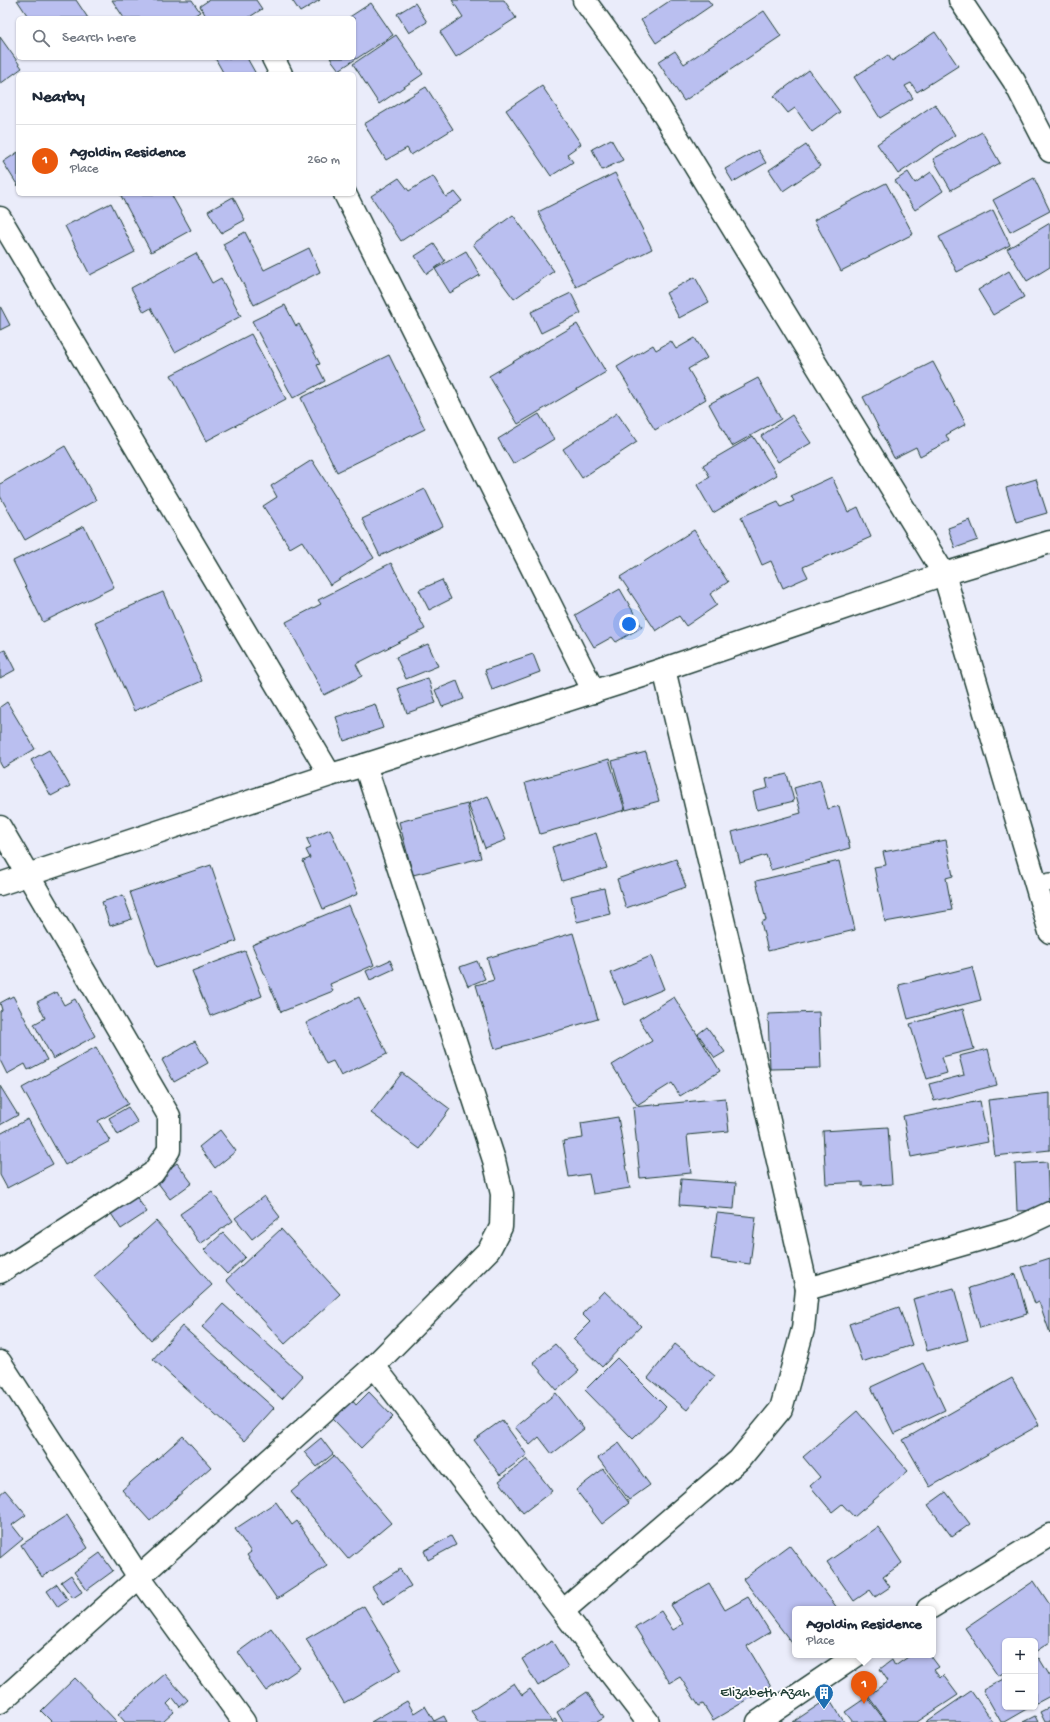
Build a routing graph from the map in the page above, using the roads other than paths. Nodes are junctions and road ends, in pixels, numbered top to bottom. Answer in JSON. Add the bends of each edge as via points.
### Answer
{"nodes":[{"id":1,"x":584,"y":0,"type":"edge"},
{"id":2,"x":960,"y":0,"type":"edge"},
{"id":3,"x":274,"y":60,"type":"edge"},
{"id":4,"x":280,"y":72,"type":"edge"},
{"id":5,"x":1050,"y":151,"type":"edge"},
{"id":6,"x":347,"y":196,"type":"edge"},
{"id":7,"x":0,"y":218,"type":"edge"},
{"id":8,"x":1050,"y":542,"type":"edge"},
{"id":9,"x":944,"y":574,"type":"junction"},
{"id":10,"x":664,"y":669,"type":"junction"},
{"id":11,"x":594,"y":692,"type":"junction"},
{"id":12,"x":365,"y":765,"type":"junction"},
{"id":13,"x":330,"y":775,"type":"junction"},
{"id":14,"x":0,"y":827,"type":"edge"},
{"id":15,"x":27,"y":874,"type":"junction"},
{"id":16,"x":0,"y":884,"type":"edge"},
{"id":17,"x":1043,"y":884,"type":"edge"},
{"id":18,"x":1050,"y":932,"type":"edge"},
{"id":19,"x":1050,"y":1213,"type":"edge"},
{"id":20,"x":0,"y":1272,"type":"edge"},
{"id":21,"x":807,"y":1289,"type":"junction"},
{"id":22,"x":0,"y":1362,"type":"edge"},
{"id":23,"x":374,"y":1366,"type":"junction"},
{"id":24,"x":1050,"y":1535,"type":"edge"},
{"id":25,"x":139,"y":1577,"type":"junction"},
{"id":26,"x":933,"y":1606,"type":"edge"},
{"id":27,"x":563,"y":1611,"type":"junction"},
{"id":28,"x":852,"y":1658,"type":"edge"},
{"id":29,"x":0,"y":1702,"type":"edge"},
{"id":30,"x":244,"y":1722,"type":"edge"},
{"id":31,"x":648,"y":1722,"type":"edge"},
{"id":32,"x":758,"y":1722,"type":"edge"}],
"edges":[{"from":1,"to":9,"type":"street","via":[[645,84]]},
{"from":2,"to":5,"type":"street","via":[[1014,82]]},
{"from":3,"to":4,"type":"street"},
{"from":6,"to":11,"type":"street"},
{"from":7,"to":13,"type":"street"},
{"from":8,"to":9,"type":"street"},
{"from":9,"to":10,"type":"street"},
{"from":9,"to":17,"type":"street"},
{"from":10,"to":11,"type":"street"},
{"from":10,"to":21,"type":"street"},
{"from":11,"to":12,"type":"street"},
{"from":12,"to":13,"type":"street"},
{"from":12,"to":23,"type":"street","via":[[494,1160],[502,1194],[501,1227],[489,1250]]},
{"from":13,"to":15,"type":"street"},
{"from":14,"to":15,"type":"street"},
{"from":15,"to":16,"type":"street"},
{"from":15,"to":20,"type":"street","via":[[169,1116],[169,1150],[153,1173]]},
{"from":17,"to":18,"type":"street"},
{"from":19,"to":21,"type":"street","via":[[1016,1229]]},
{"from":21,"to":27,"type":"street","via":[[803,1329],[781,1409],[739,1460]]},
{"from":22,"to":25,"type":"street"},
{"from":23,"to":25,"type":"street"},
{"from":23,"to":27,"type":"street"},
{"from":24,"to":26,"type":"street"},
{"from":25,"to":29,"type":"street"},
{"from":25,"to":30,"type":"street"},
{"from":27,"to":31,"type":"street"},
{"from":28,"to":32,"type":"street"}]}
